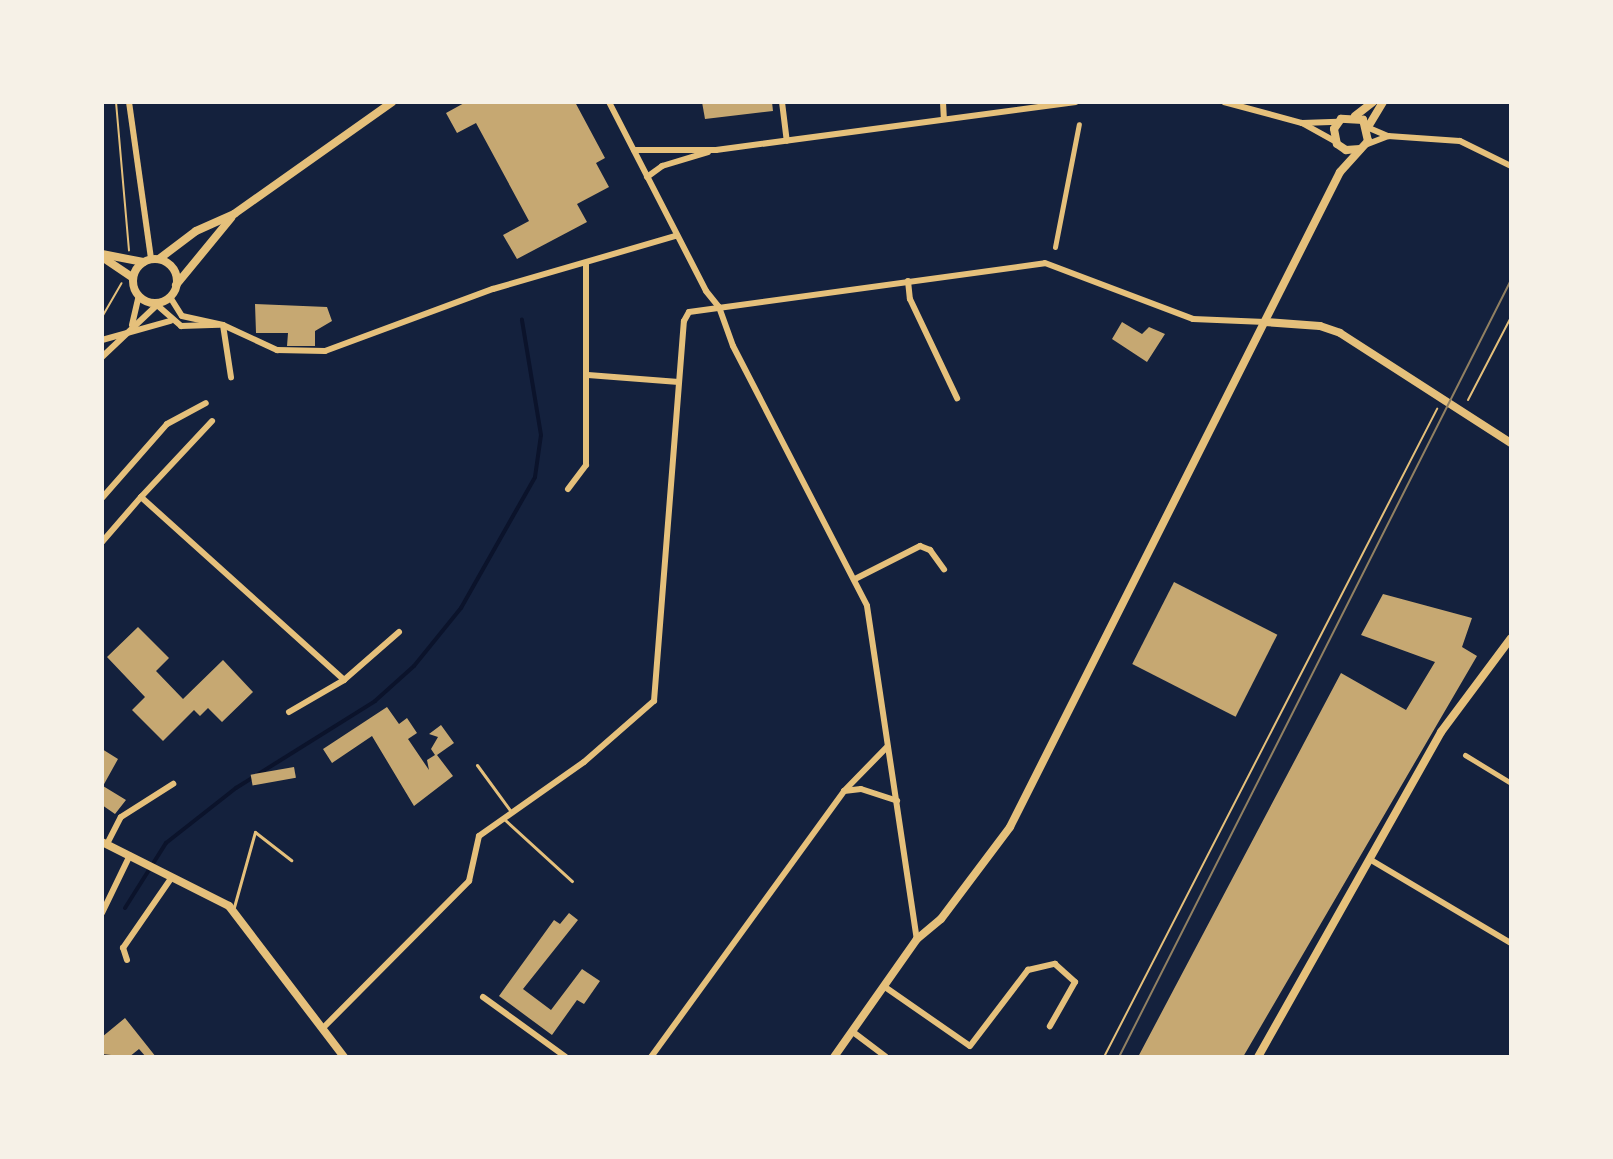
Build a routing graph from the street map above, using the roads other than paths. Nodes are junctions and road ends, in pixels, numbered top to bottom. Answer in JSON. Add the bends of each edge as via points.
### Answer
{"nodes":[{"id":1,"x":129,"y":102,"type":"edge"},
{"id":2,"x":392,"y":102,"type":"edge"},
{"id":3,"x":609,"y":102,"type":"edge"},
{"id":4,"x":782,"y":102,"type":"edge"},
{"id":5,"x":943,"y":102,"type":"edge"},
{"id":6,"x":1076,"y":102,"type":"edge"},
{"id":7,"x":1224,"y":102,"type":"edge"},
{"id":8,"x":1373,"y":102,"type":"edge"},
{"id":9,"x":1383,"y":102,"type":"edge"},
{"id":10,"x":1355,"y":116,"type":"junction"},
{"id":11,"x":944,"y":119,"type":"junction"},
{"id":12,"x":1338,"y":122,"type":"junction"},
{"id":13,"x":1302,"y":123,"type":"junction"},
{"id":14,"x":1079,"y":124,"type":"dead end"},
{"id":15,"x":1369,"y":128,"type":"junction"},
{"id":16,"x":1388,"y":136,"type":"junction"},
{"id":17,"x":787,"y":141,"type":"junction"},
{"id":18,"x":1337,"y":144,"type":"junction"},
{"id":19,"x":1363,"y":147,"type":"junction"},
{"id":20,"x":634,"y":150,"type":"junction"},
{"id":21,"x":716,"y":150,"type":"junction"},
{"id":22,"x":1511,"y":166,"type":"edge"},
{"id":23,"x":1340,"y":172,"type":"junction"},
{"id":24,"x":647,"y":177,"type":"junction"},
{"id":25,"x":234,"y":214,"type":"junction"},
{"id":26,"x":676,"y":236,"type":"junction"},
{"id":27,"x":1055,"y":247,"type":"dead end"},
{"id":28,"x":102,"y":256,"type":"edge"},
{"id":29,"x":151,"y":260,"type":"junction"},
{"id":30,"x":586,"y":263,"type":"junction"},
{"id":31,"x":133,"y":278,"type":"junction"},
{"id":32,"x":908,"y":281,"type":"junction"},
{"id":33,"x":175,"y":286,"type":"junction"},
{"id":34,"x":170,"y":297,"type":"junction"},
{"id":35,"x":138,"y":298,"type":"junction"},
{"id":36,"x":157,"y":305,"type":"junction"},
{"id":37,"x":719,"y":307,"type":"junction"},
{"id":38,"x":170,"y":321,"type":"junction"},
{"id":39,"x":1265,"y":322,"type":"junction"},
{"id":40,"x":223,"y":325,"type":"junction"},
{"id":41,"x":131,"y":328,"type":"junction"},
{"id":42,"x":102,"y":340,"type":"edge"},
{"id":43,"x":102,"y":357,"type":"edge"},
{"id":44,"x":588,"y":375,"type":"junction"},
{"id":45,"x":231,"y":377,"type":"dead end"},
{"id":46,"x":679,"y":382,"type":"junction"},
{"id":47,"x":957,"y":398,"type":"dead end"},
{"id":48,"x":206,"y":403,"type":"dead end"},
{"id":49,"x":212,"y":421,"type":"dead end"},
{"id":50,"x":1511,"y":443,"type":"edge"},
{"id":51,"x":568,"y":489,"type":"dead end"},
{"id":52,"x":141,"y":497,"type":"junction"},
{"id":53,"x":102,"y":498,"type":"edge"},
{"id":54,"x":102,"y":542,"type":"edge"},
{"id":55,"x":944,"y":569,"type":"dead end"},
{"id":56,"x":855,"y":579,"type":"junction"},
{"id":57,"x":399,"y":632,"type":"dead end"},
{"id":58,"x":1511,"y":638,"type":"edge"},
{"id":59,"x":344,"y":680,"type":"junction"},
{"id":60,"x":289,"y":712,"type":"dead end"},
{"id":61,"x":887,"y":747,"type":"junction"},
{"id":62,"x":1465,"y":755,"type":"dead end"},
{"id":63,"x":477,"y":765,"type":"dead end"},
{"id":64,"x":1511,"y":783,"type":"edge"},
{"id":65,"x":173,"y":784,"type":"dead end"},
{"id":66,"x":844,"y":791,"type":"junction"},
{"id":67,"x":897,"y":801,"type":"junction"},
{"id":68,"x":512,"y":813,"type":"junction"},
{"id":69,"x":504,"y":819,"type":"junction"},
{"id":70,"x":104,"y":843,"type":"edge"},
{"id":71,"x":132,"y":856,"type":"junction"},
{"id":72,"x":291,"y":860,"type":"dead end"},
{"id":73,"x":1371,"y":860,"type":"junction"},
{"id":74,"x":168,"y":876,"type":"junction"},
{"id":75,"x":572,"y":881,"type":"dead end"},
{"id":76,"x":232,"y":909,"type":"junction"},
{"id":77,"x":102,"y":913,"type":"edge"},
{"id":78,"x":917,"y":939,"type":"junction"},
{"id":79,"x":1511,"y":943,"type":"edge"},
{"id":80,"x":127,"y":960,"type":"dead end"},
{"id":81,"x":885,"y":987,"type":"junction"},
{"id":82,"x":483,"y":997,"type":"dead end"},
{"id":83,"x":1050,"y":1026,"type":"dead end"},
{"id":84,"x":324,"y":1027,"type":"junction"},
{"id":85,"x":853,"y":1032,"type":"junction"},
{"id":86,"x":344,"y":1057,"type":"edge"},
{"id":87,"x":566,"y":1057,"type":"edge"},
{"id":88,"x":651,"y":1057,"type":"edge"},
{"id":89,"x":834,"y":1057,"type":"edge"},
{"id":90,"x":886,"y":1057,"type":"edge"},
{"id":91,"x":1258,"y":1057,"type":"edge"}],
"edges":[{"from":1,"to":29,"type":"street"},
{"from":2,"to":25,"type":"street"},
{"from":3,"to":20,"type":"street"},
{"from":4,"to":17,"type":"street"},
{"from":5,"to":11,"type":"street"},
{"from":6,"to":11,"type":"street"},
{"from":7,"to":13,"type":"street"},
{"from":8,"to":10,"type":"street"},
{"from":9,"to":15,"type":"street"},
{"from":10,"to":12,"type":"street"},
{"from":10,"to":15,"type":"street"},
{"from":11,"to":17,"type":"street"},
{"from":12,"to":13,"type":"street"},
{"from":12,"to":18,"type":"street"},
{"from":13,"to":18,"type":"street"},
{"from":14,"to":27,"type":"street"},
{"from":15,"to":16,"type":"street"},
{"from":15,"to":19,"type":"street"},
{"from":16,"to":19,"type":"street"},
{"from":16,"to":22,"type":"street","via":[[1460,141]]},
{"from":17,"to":21,"type":"street"},
{"from":18,"to":19,"type":"street","via":[[1346,150]]},
{"from":18,"to":23,"type":"street"},
{"from":19,"to":23,"type":"street"},
{"from":20,"to":21,"type":"street"},
{"from":20,"to":24,"type":"street"},
{"from":21,"to":24,"type":"street","via":[[662,166]]},
{"from":23,"to":39,"type":"street"},
{"from":24,"to":26,"type":"street"},
{"from":25,"to":29,"type":"street"},
{"from":25,"to":33,"type":"street"},
{"from":26,"to":30,"type":"street"},
{"from":26,"to":37,"type":"street"},
{"from":28,"to":29,"type":"street"},
{"from":28,"to":31,"type":"street"},
{"from":29,"to":31,"type":"street"},
{"from":29,"to":33,"type":"street","via":[[175,272]]},
{"from":30,"to":40,"type":"street","via":[[493,289],[325,351],[287,353]]},
{"from":30,"to":44,"type":"street"},
{"from":31,"to":35,"type":"street"},
{"from":32,"to":37,"type":"street"},
{"from":32,"to":39,"type":"street","via":[[1045,263],[1193,319]]},
{"from":32,"to":47,"type":"street","via":[[910,299]]},
{"from":33,"to":34,"type":"street"},
{"from":34,"to":36,"type":"street"},
{"from":34,"to":40,"type":"street","via":[[182,316]]},
{"from":35,"to":36,"type":"street"},
{"from":35,"to":41,"type":"street"},
{"from":36,"to":38,"type":"street"},
{"from":36,"to":41,"type":"street"},
{"from":37,"to":46,"type":"street","via":[[685,315]]},
{"from":37,"to":56,"type":"street","via":[[733,346]]},
{"from":38,"to":40,"type":"street","via":[[192,327]]},
{"from":38,"to":41,"type":"street"},
{"from":39,"to":50,"type":"street","via":[[1320,326],[1340,333]]},
{"from":39,"to":78,"type":"street","via":[[1010,827],[941,919]]},
{"from":40,"to":45,"type":"street"},
{"from":41,"to":42,"type":"street"},
{"from":41,"to":43,"type":"street"},
{"from":44,"to":46,"type":"street"},
{"from":44,"to":51,"type":"street","via":[[586,465]]},
{"from":46,"to":68,"type":"street","via":[[654,701],[584,762]]},
{"from":48,"to":53,"type":"street","via":[[167,424]]},
{"from":49,"to":52,"type":"street"},
{"from":52,"to":54,"type":"street"},
{"from":52,"to":59,"type":"street"},
{"from":55,"to":56,"type":"street","via":[[930,550],[920,546]]},
{"from":56,"to":61,"type":"street","via":[[867,606]]},
{"from":57,"to":59,"type":"street"},
{"from":58,"to":73,"type":"street","via":[[1441,732]]},
{"from":59,"to":60,"type":"street"},
{"from":61,"to":66,"type":"street"},
{"from":61,"to":67,"type":"street"},
{"from":62,"to":64,"type":"street"},
{"from":63,"to":68,"type":"lane"},
{"from":65,"to":70,"type":"street","via":[[121,817]]},
{"from":66,"to":67,"type":"street","via":[[861,789]]},
{"from":66,"to":88,"type":"street"},
{"from":67,"to":78,"type":"street"},
{"from":68,"to":69,"type":"street"},
{"from":69,"to":75,"type":"lane"},
{"from":69,"to":84,"type":"street","via":[[479,836],[469,881]]},
{"from":70,"to":71,"type":"street"},
{"from":71,"to":74,"type":"street"},
{"from":71,"to":77,"type":"street"},
{"from":72,"to":76,"type":"lane","via":[[255,832]]},
{"from":73,"to":79,"type":"street"},
{"from":73,"to":91,"type":"street"},
{"from":74,"to":76,"type":"street"},
{"from":74,"to":80,"type":"street","via":[[123,948]]},
{"from":76,"to":84,"type":"street"},
{"from":78,"to":81,"type":"street"},
{"from":81,"to":83,"type":"street","via":[[970,1046],[1028,970],[1055,964],[1075,982]]},
{"from":81,"to":85,"type":"street"},
{"from":82,"to":87,"type":"street"},
{"from":84,"to":86,"type":"street"},
{"from":85,"to":89,"type":"street"},
{"from":85,"to":90,"type":"street"}]}
